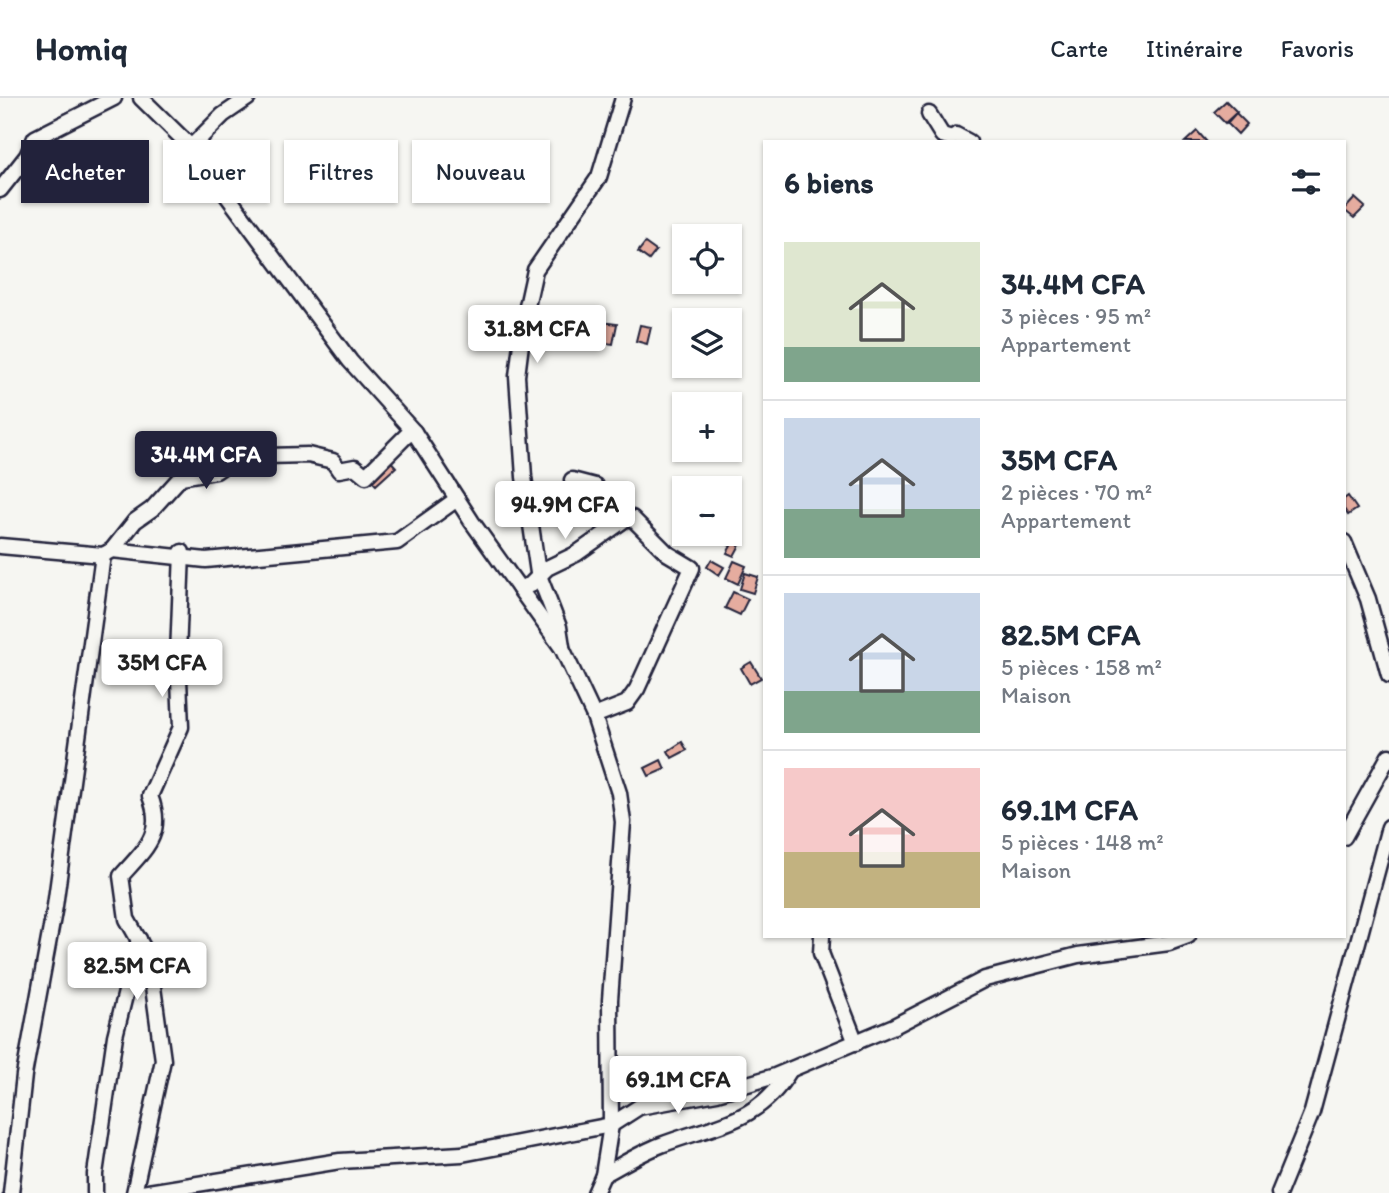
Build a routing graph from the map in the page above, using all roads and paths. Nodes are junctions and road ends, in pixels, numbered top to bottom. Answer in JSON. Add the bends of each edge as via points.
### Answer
{"nodes":[{"id":1,"x":114,"y":98,"type":"edge"},
{"id":2,"x":141,"y":98,"type":"edge"},
{"id":3,"x":248,"y":98,"type":"edge"},
{"id":4,"x":623,"y":98,"type":"edge"},
{"id":5,"x":929,"y":114,"type":"dead end"},
{"id":6,"x":183,"y":140,"type":"edge"},
{"id":7,"x":199,"y":140,"type":"edge"},
{"id":8,"x":965,"y":140,"type":"edge"},
{"id":9,"x":1,"y":185,"type":"edge"},
{"id":10,"x":232,"y":203,"type":"edge"},
{"id":11,"x":414,"y":432,"type":"junction"},
{"id":12,"x":572,"y":480,"type":"dead end"},
{"id":13,"x":457,"y":499,"type":"junction"},
{"id":14,"x":627,"y":518,"type":"junction"},
{"id":15,"x":0,"y":546,"type":"edge"},
{"id":16,"x":1346,"y":547,"type":"edge"},
{"id":17,"x":108,"y":552,"type":"junction"},
{"id":18,"x":182,"y":555,"type":"junction"},
{"id":19,"x":539,"y":577,"type":"junction"},
{"id":20,"x":519,"y":589,"type":"junction"},
{"id":21,"x":562,"y":648,"type":"junction"},
{"id":22,"x":1389,"y":675,"type":"edge"},
{"id":23,"x":594,"y":716,"type":"junction"},
{"id":24,"x":1389,"y":746,"type":"edge"},
{"id":25,"x":1387,"y":759,"type":"edge"},
{"id":26,"x":1389,"y":827,"type":"edge"},
{"id":27,"x":1346,"y":833,"type":"edge"},
{"id":28,"x":822,"y":938,"type":"edge"},
{"id":29,"x":1182,"y":938,"type":"edge"},
{"id":30,"x":139,"y":939,"type":"junction"},
{"id":31,"x":856,"y":1043,"type":"junction"},
{"id":32,"x":790,"y":1070,"type":"junction"},
{"id":33,"x":611,"y":1125,"type":"junction"},
{"id":34,"x":603,"y":1175,"type":"junction"},
{"id":35,"x":11,"y":1193,"type":"edge"},
{"id":36,"x":96,"y":1193,"type":"edge"},
{"id":37,"x":134,"y":1193,"type":"edge"},
{"id":38,"x":142,"y":1193,"type":"edge"},
{"id":39,"x":595,"y":1193,"type":"edge"},
{"id":40,"x":1279,"y":1193,"type":"edge"}],
"edges":[{"from":1,"to":9,"type":"street","via":[[35,138],[27,156]]},
{"from":2,"to":6,"type":"street"},
{"from":3,"to":7,"type":"street"},
{"from":4,"to":19,"type":"street","via":[[599,177],[535,270],[524,320],[517,376],[519,432]]},
{"from":5,"to":8,"type":"street","via":[[942,135]]},
{"from":10,"to":11,"type":"street","via":[[342,351]]},
{"from":11,"to":13,"type":"street"},
{"from":11,"to":17,"type":"street","via":[[366,476],[355,467],[339,470],[332,461],[309,455],[250,458],[216,471],[181,477]]},
{"from":12,"to":14,"type":"street","via":[[595,486],[608,512]]},
{"from":13,"to":18,"type":"street","via":[[397,542],[206,560]]},
{"from":13,"to":20,"type":"street"},
{"from":14,"to":19,"type":"street"},
{"from":14,"to":23,"type":"street","via":[[692,568],[637,689],[626,703]]},
{"from":15,"to":17,"type":"street"},
{"from":16,"to":22,"type":"street","via":[[1368,599]]},
{"from":17,"to":18,"type":"street"},
{"from":17,"to":35,"type":"street","via":[[55,906],[24,1075]]},
{"from":18,"to":30,"type":"street","via":[[181,727],[150,796],[156,813],[152,841],[121,876],[127,919]]},
{"from":19,"to":20,"type":"street"},
{"from":19,"to":21,"type":"street","via":[[559,627]]},
{"from":20,"to":21,"type":"street"},
{"from":21,"to":23,"type":"street"},
{"from":23,"to":33,"type":"street","via":[[624,822],[610,1000]]},
{"from":24,"to":25,"type":"street"},
{"from":25,"to":27,"type":"street"},
{"from":26,"to":40,"type":"street","via":[[1312,1112]]},
{"from":28,"to":31,"type":"street","via":[[821,953]]},
{"from":29,"to":31,"type":"street","via":[[1078,955],[985,979]]},
{"from":30,"to":36,"type":"street","via":[[115,1036]]},
{"from":30,"to":37,"type":"street","via":[[149,958],[163,1060]]},
{"from":31,"to":32,"type":"street"},
{"from":32,"to":33,"type":"street","via":[[717,1093],[639,1107]]},
{"from":32,"to":34,"type":"street","via":[[776,1093],[752,1111],[660,1145]]},
{"from":33,"to":34,"type":"street"},
{"from":33,"to":38,"type":"street","via":[[461,1154],[340,1161]]},
{"from":34,"to":39,"type":"street"}]}
